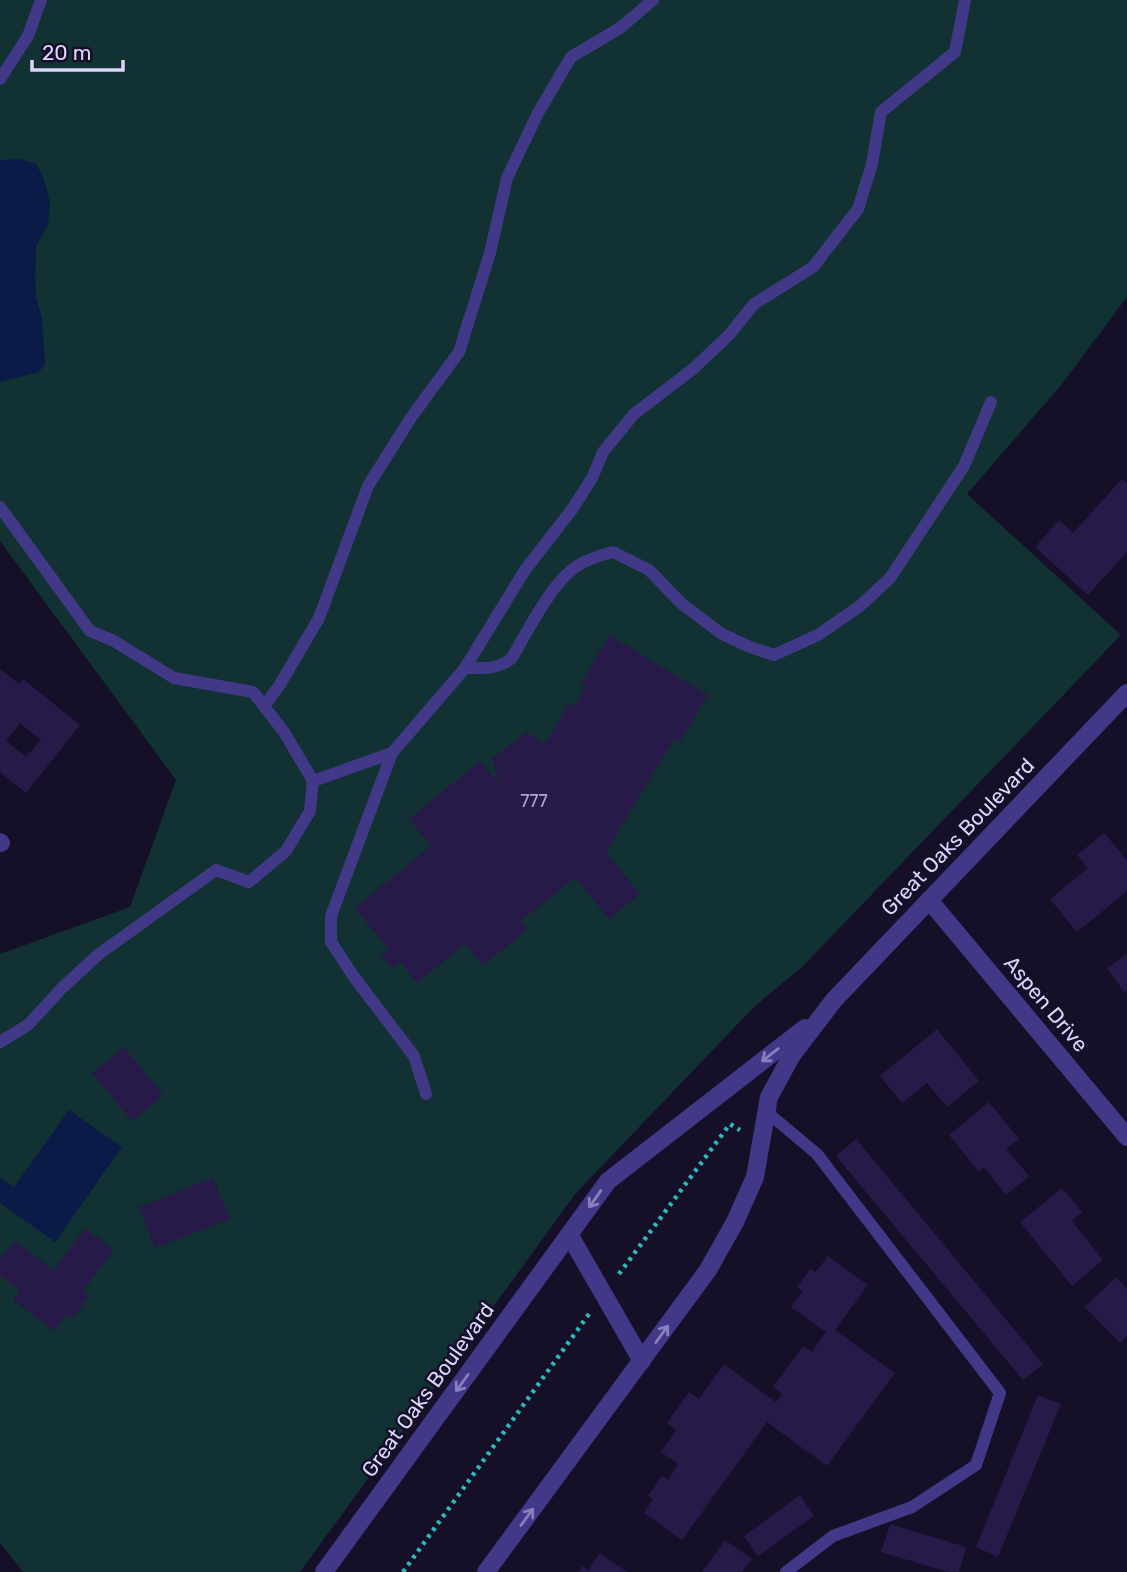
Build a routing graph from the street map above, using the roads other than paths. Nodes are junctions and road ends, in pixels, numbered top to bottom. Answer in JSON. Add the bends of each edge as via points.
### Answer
{"nodes":[{"id":1,"x":41,"y":0,"type":"edge"},
{"id":2,"x":653,"y":0,"type":"edge"},
{"id":3,"x":965,"y":0,"type":"edge"},
{"id":4,"x":0,"y":79,"type":"edge"},
{"id":5,"x":991,"y":402,"type":"dead end"},
{"id":6,"x":0,"y":507,"type":"edge"},
{"id":7,"x":465,"y":668,"type":"junction"},
{"id":8,"x":1127,"y":693,"type":"edge"},
{"id":9,"x":264,"y":706,"type":"junction"},
{"id":10,"x":392,"y":753,"type":"junction"},
{"id":11,"x":313,"y":781,"type":"junction"},
{"id":12,"x":929,"y":900,"type":"junction"},
{"id":13,"x":824,"y":1013,"type":"junction"},
{"id":14,"x":0,"y":1042,"type":"edge"},
{"id":15,"x":426,"y":1094,"type":"dead end"},
{"id":16,"x":768,"y":1113,"type":"junction"},
{"id":17,"x":1127,"y":1137,"type":"edge"},
{"id":18,"x":570,"y":1236,"type":"junction"},
{"id":19,"x":642,"y":1362,"type":"junction"},
{"id":20,"x":324,"y":1572,"type":"edge"},
{"id":21,"x":486,"y":1572,"type":"edge"},
{"id":22,"x":786,"y":1572,"type":"edge"}],
"edges":[{"from":1,"to":4,"type":"lane","via":[[28,36]]},
{"from":2,"to":9,"type":"lane","via":[[620,28],[571,57],[538,113],[507,178],[491,253],[460,352],[410,419],[369,486],[319,618]]},
{"from":3,"to":7,"type":"lane","via":[[956,52],[881,112],[858,209],[813,267],[754,304],[693,369],[634,414],[603,452],[573,509],[525,570]]},
{"from":5,"to":7,"type":"lane","via":[[964,466],[890,578],[818,635],[774,655],[750,647],[722,634],[681,604],[649,570],[613,552],[575,567],[549,596],[504,665]]},
{"from":6,"to":9,"type":"lane","via":[[90,631],[174,678],[253,692]]},
{"from":7,"to":10,"type":"lane"},
{"from":8,"to":12,"type":"street","name":"Great Oaks Boulevard"},
{"from":9,"to":11,"type":"lane"},
{"from":10,"to":11,"type":"lane"},
{"from":10,"to":15,"type":"lane","via":[[331,916],[331,942],[414,1056]]},
{"from":11,"to":14,"type":"lane","via":[[310,811],[286,851],[249,881],[216,870],[99,954],[28,1025]]},
{"from":12,"to":13,"type":"street","name":"Great Oaks Boulevard"},
{"from":12,"to":17,"type":"street","name":"Aspen Drive"},
{"from":13,"to":16,"type":"street","name":"Great Oaks Boulevard","via":[[792,1055],[769,1097]]},
{"from":13,"to":18,"type":"street","name":"Great Oaks Boulevard","one_way":true,"via":[[608,1181]]},
{"from":19,"to":16,"type":"street","name":"Great Oaks Boulevard","one_way":true,"via":[[708,1270],[735,1222],[755,1177]]},
{"from":16,"to":22,"type":"lane","via":[[817,1154],[1000,1394],[976,1465],[912,1507],[833,1536]]},
{"from":18,"to":19,"type":"street"},
{"from":18,"to":20,"type":"street","name":"Great Oaks Boulevard","one_way":true},
{"from":21,"to":19,"type":"street","name":"Great Oaks Boulevard","one_way":true}]}
